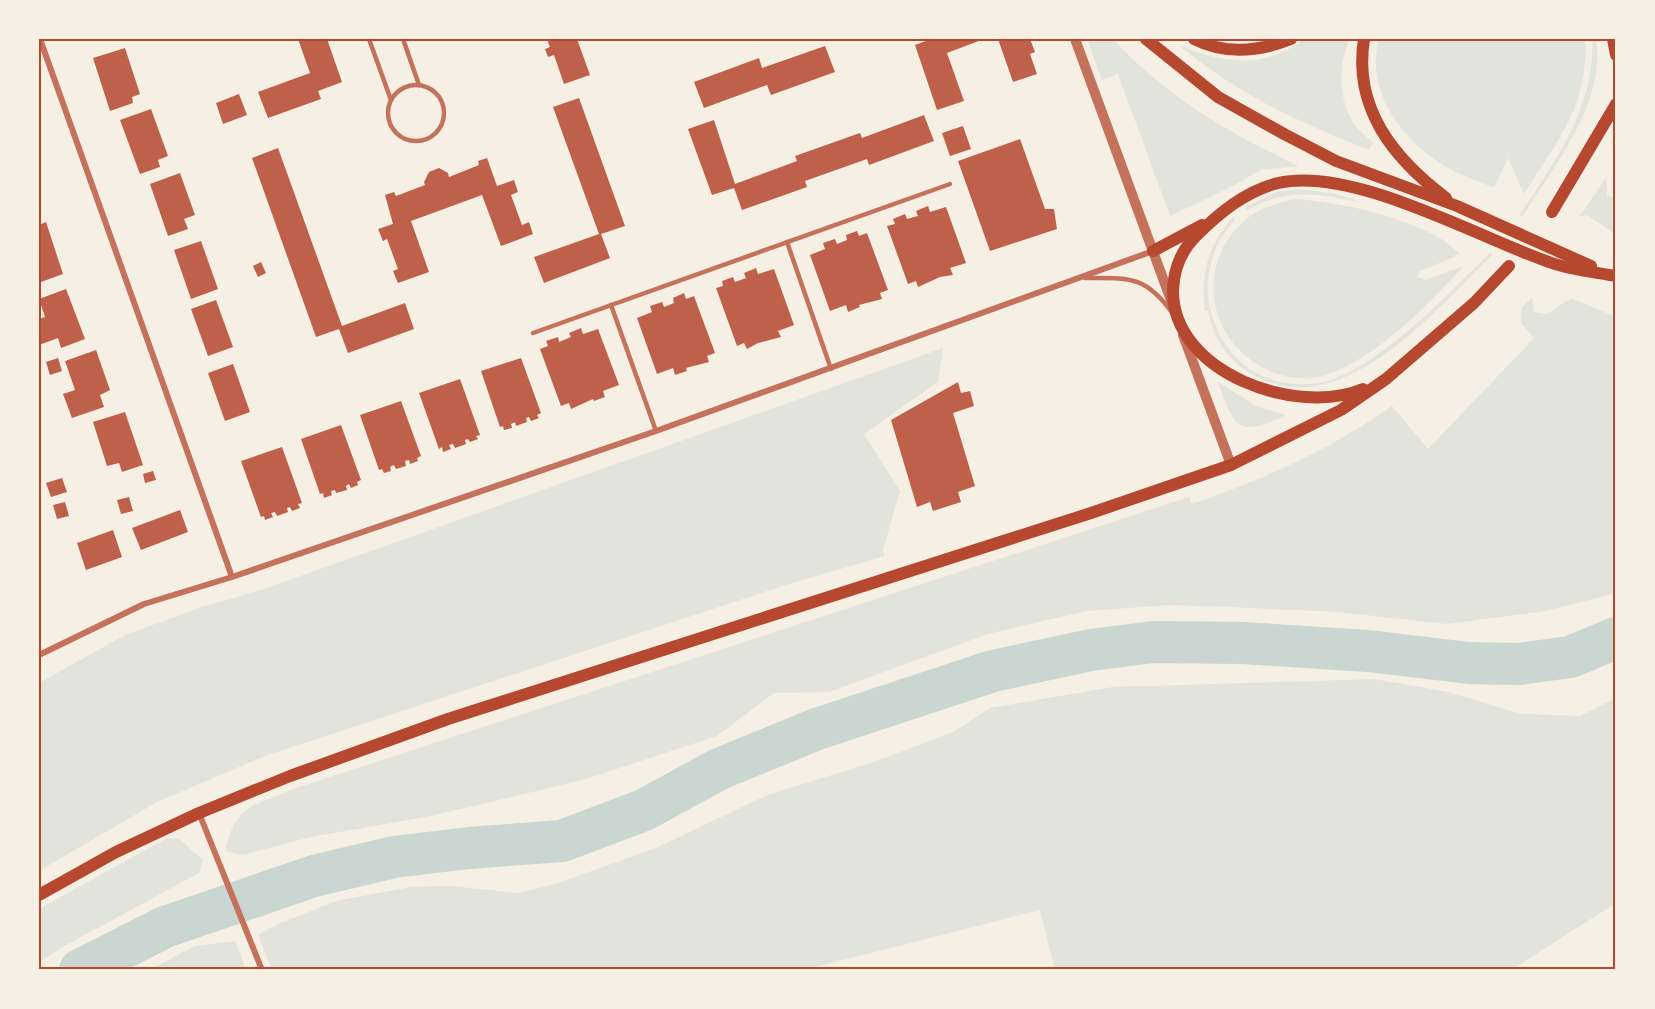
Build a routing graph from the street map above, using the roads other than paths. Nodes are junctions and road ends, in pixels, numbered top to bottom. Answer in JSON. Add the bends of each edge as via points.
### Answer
{"nodes":[{"id":1,"x":40,"y":39,"type":"edge"},
{"id":2,"x":369,"y":39,"type":"edge"},
{"id":3,"x":403,"y":39,"type":"edge"},
{"id":4,"x":1075,"y":39,"type":"edge"},
{"id":5,"x":1146,"y":39,"type":"edge"},
{"id":6,"x":1194,"y":39,"type":"edge"},
{"id":7,"x":1292,"y":39,"type":"edge"},
{"id":8,"x":1364,"y":39,"type":"edge"},
{"id":9,"x":1613,"y":39,"type":"edge"},
{"id":10,"x":1616,"y":55,"type":"edge"},
{"id":11,"x":419,"y":85,"type":"junction"},
{"id":12,"x":391,"y":100,"type":"junction"},
{"id":13,"x":1616,"y":104,"type":"edge"},
{"id":14,"x":950,"y":184,"type":"dead end"},
{"id":15,"x":1456,"y":206,"type":"junction"},
{"id":16,"x":1552,"y":212,"type":"dead end"},
{"id":17,"x":1220,"y":215,"type":"junction"},
{"id":18,"x":787,"y":242,"type":"junction"},
{"id":19,"x":1153,"y":251,"type":"junction"},
{"id":20,"x":1509,"y":266,"type":"dead end"},
{"id":21,"x":1616,"y":276,"type":"edge"},
{"id":22,"x":1085,"y":278,"type":"junction"},
{"id":23,"x":612,"y":305,"type":"junction"},
{"id":24,"x":1179,"y":322,"type":"junction"},
{"id":25,"x":533,"y":333,"type":"dead end"},
{"id":26,"x":831,"y":369,"type":"junction"},
{"id":27,"x":1386,"y":379,"type":"junction"},
{"id":28,"x":656,"y":431,"type":"junction"},
{"id":29,"x":1231,"y":465,"type":"junction"},
{"id":30,"x":232,"y":577,"type":"junction"},
{"id":31,"x":39,"y":655,"type":"edge"},
{"id":32,"x":199,"y":813,"type":"junction"},
{"id":33,"x":39,"y":896,"type":"edge"},
{"id":34,"x":262,"y":970,"type":"edge"}],
"edges":[{"from":1,"to":30,"type":"street"},
{"from":2,"to":12,"type":"lane"},
{"from":3,"to":11,"type":"lane"},
{"from":4,"to":19,"type":"street"},
{"from":5,"to":15,"type":"main road","via":[[1218,97],[1284,134],[1336,161]]},
{"from":6,"to":7,"type":"main road","via":[[1245,50]]},
{"from":8,"to":15,"type":"main road","via":[[1362,84],[1381,131],[1407,162]]},
{"from":9,"to":10,"type":"main road"},
{"from":11,"to":12,"type":"lane","via":[[400,89]]},
{"from":11,"to":12,"type":"lane","via":[[436,92],[444,108],[442,126],[429,139],[411,141],[394,132],[387,114]]},
{"from":13,"to":16,"type":"main road"},
{"from":14,"to":18,"type":"lane"},
{"from":15,"to":21,"type":"main road"},
{"from":17,"to":19,"type":"main road"},
{"from":17,"to":21,"type":"main road","via":[[1250,194],[1278,183],[1310,179],[1359,188],[1552,263]]},
{"from":17,"to":24,"type":"main road","via":[[1194,239],[1173,275]]},
{"from":18,"to":23,"type":"lane"},
{"from":18,"to":26,"type":"lane"},
{"from":19,"to":22,"type":"street"},
{"from":19,"to":24,"type":"street"},
{"from":20,"to":27,"type":"main road","via":[[1474,303]]},
{"from":22,"to":24,"type":"lane","via":[[1140,282],[1158,292]]},
{"from":22,"to":26,"type":"street"},
{"from":23,"to":25,"type":"lane"},
{"from":23,"to":28,"type":"lane"},
{"from":24,"to":27,"type":"main road","via":[[1196,346],[1232,376],[1285,396],[1335,398]]},
{"from":24,"to":29,"type":"street"},
{"from":26,"to":28,"type":"street"},
{"from":27,"to":29,"type":"main road","via":[[1341,410]]},
{"from":28,"to":30,"type":"street"},
{"from":29,"to":32,"type":"main road","via":[[1121,504],[448,719]]},
{"from":30,"to":31,"type":"street","via":[[144,604]]},
{"from":32,"to":33,"type":"main road","via":[[116,852]]},
{"from":32,"to":34,"type":"street"}]}
